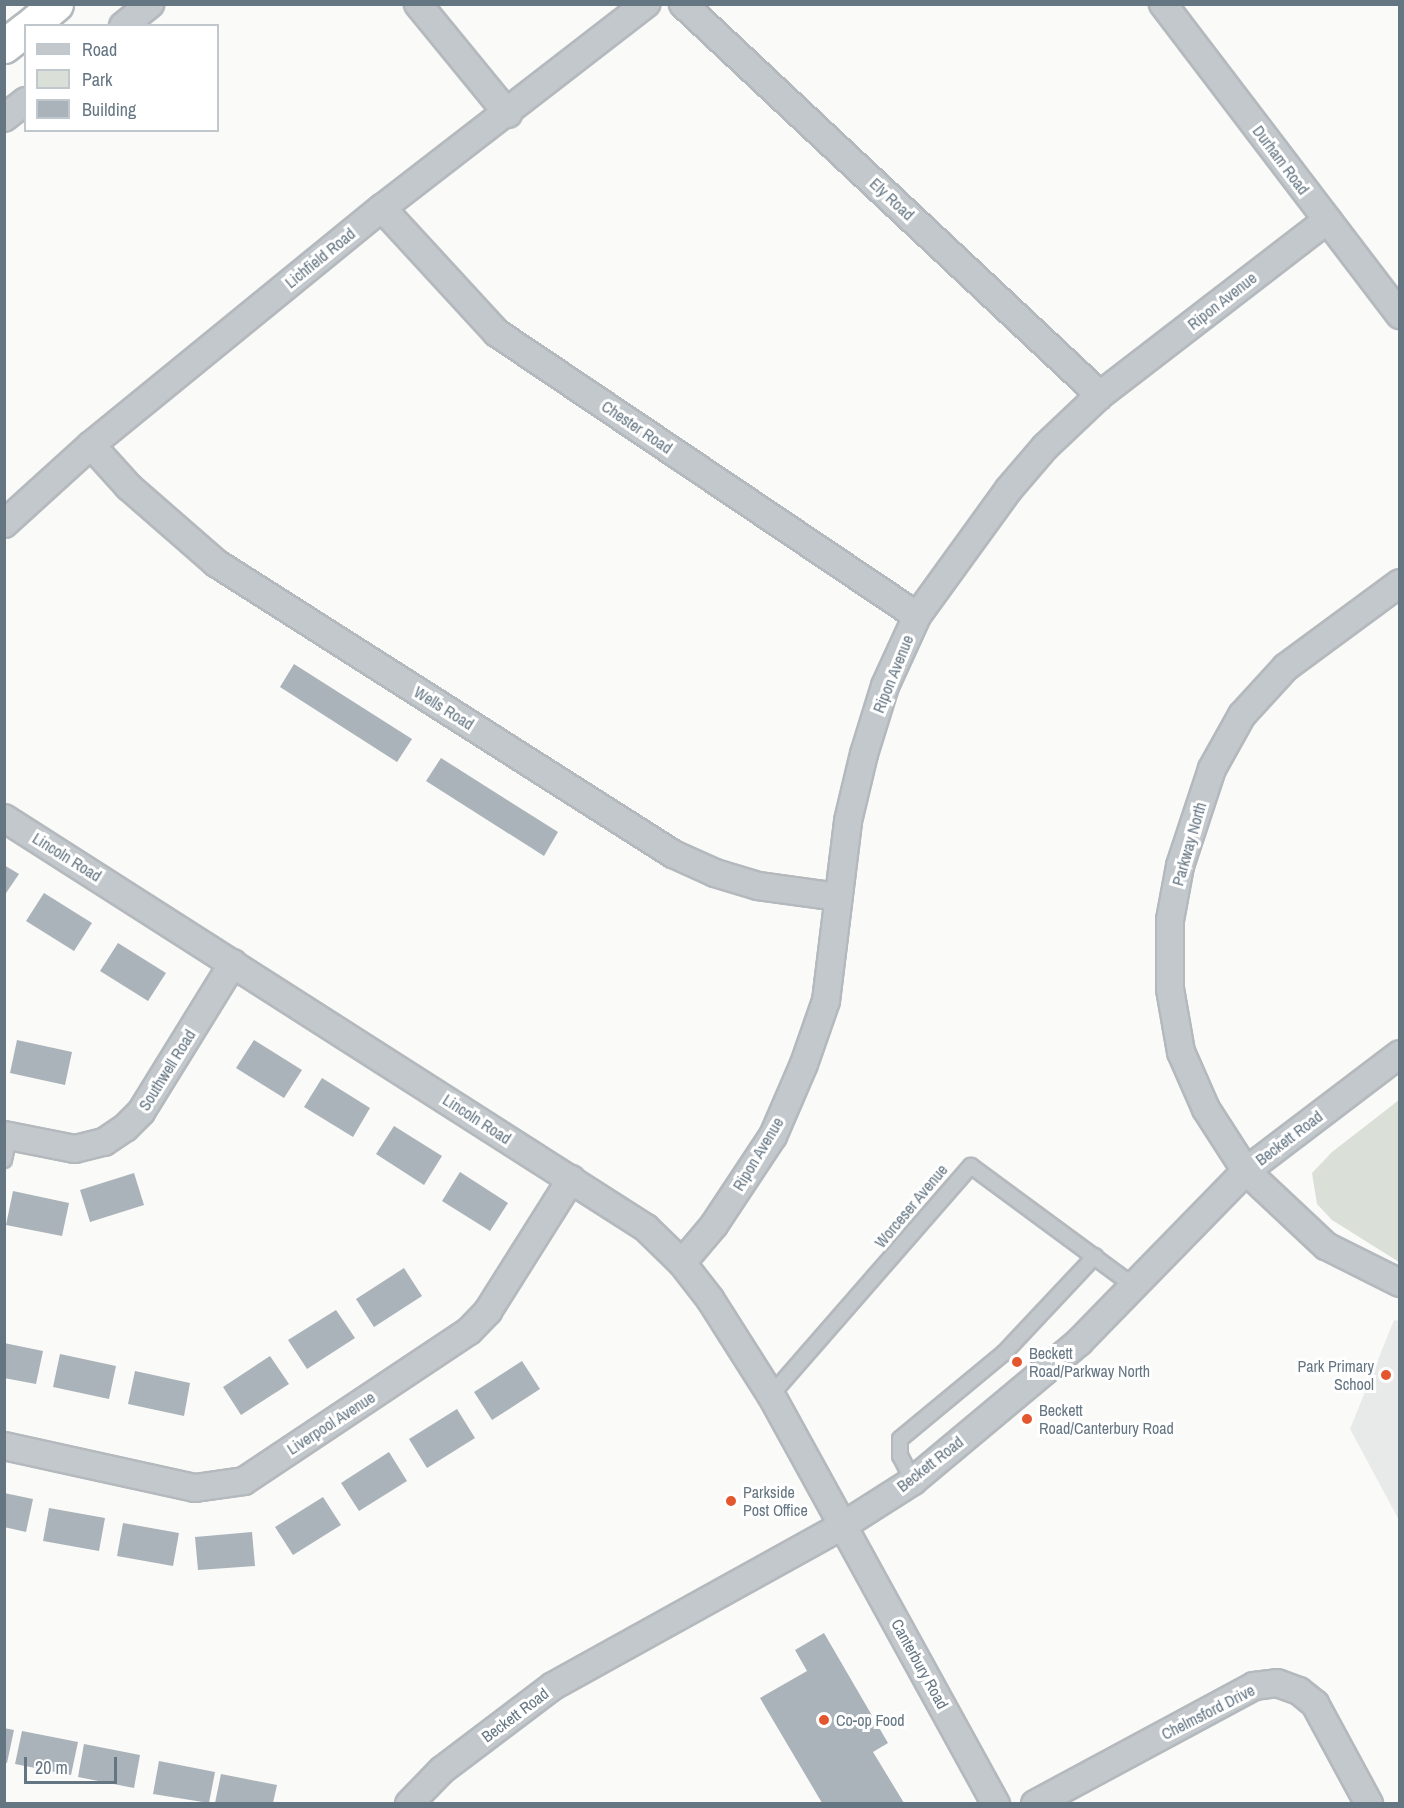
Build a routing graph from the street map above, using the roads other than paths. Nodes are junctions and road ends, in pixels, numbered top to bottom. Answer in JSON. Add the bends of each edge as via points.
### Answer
{"nodes":[{"id":1,"x":56,"y":4,"type":"edge"},
{"id":2,"x":150,"y":4,"type":"edge"},
{"id":3,"x":418,"y":4,"type":"edge"},
{"id":4,"x":646,"y":4,"type":"edge"},
{"id":5,"x":683,"y":4,"type":"edge"},
{"id":6,"x":1163,"y":4,"type":"edge"},
{"id":7,"x":32,"y":24,"type":"edge"},
{"id":8,"x":125,"y":24,"type":"edge"},
{"id":9,"x":24,"y":31,"type":"edge"},
{"id":10,"x":4,"y":46,"type":"edge"},
{"id":11,"x":24,"y":103,"type":"edge"},
{"id":12,"x":508,"y":114,"type":"junction"},
{"id":13,"x":4,"y":118,"type":"edge"},
{"id":14,"x":382,"y":208,"type":"junction"},
{"id":15,"x":1327,"y":220,"type":"junction"},
{"id":16,"x":1400,"y":315,"type":"edge"},
{"id":17,"x":1100,"y":395,"type":"junction"},
{"id":18,"x":91,"y":445,"type":"junction"},
{"id":19,"x":4,"y":524,"type":"edge"},
{"id":20,"x":1400,"y":583,"type":"edge"},
{"id":21,"x":917,"y":616,"type":"junction"},
{"id":22,"x":4,"y":818,"type":"edge"},
{"id":23,"x":837,"y":897,"type":"junction"},
{"id":24,"x":233,"y":963,"type":"junction"},
{"id":25,"x":1400,"y":1054,"type":"edge"},
{"id":26,"x":6,"y":1144,"type":"edge"},
{"id":27,"x":1246,"y":1171,"type":"junction"},
{"id":28,"x":571,"y":1179,"type":"junction"},
{"id":29,"x":1095,"y":1256,"type":"junction"},
{"id":30,"x":682,"y":1263,"type":"junction"},
{"id":31,"x":1400,"y":1283,"type":"edge"},
{"id":32,"x":1131,"y":1284,"type":"junction"},
{"id":33,"x":771,"y":1395,"type":"junction"},
{"id":34,"x":4,"y":1446,"type":"edge"},
{"id":35,"x":913,"y":1481,"type":"junction"},
{"id":36,"x":844,"y":1525,"type":"junction"},
{"id":37,"x":409,"y":1803,"type":"edge"},
{"id":38,"x":996,"y":1803,"type":"edge"},
{"id":39,"x":1035,"y":1803,"type":"edge"},
{"id":40,"x":1369,"y":1803,"type":"edge"}],
"edges":[{"from":1,"to":7,"type":"highway"},
{"from":2,"to":8,"type":"street"},
{"from":3,"to":12,"type":"street"},
{"from":4,"to":12,"type":"street","name":"Lichfield Road"},
{"from":5,"to":17,"type":"street","name":"Ely Road"},
{"from":6,"to":15,"type":"street","name":"Durham Road"},
{"from":9,"to":10,"type":"highway"},
{"from":11,"to":13,"type":"street"},
{"from":12,"to":14,"type":"street","name":"Lichfield Road"},
{"from":14,"to":18,"type":"street","name":"Lichfield Road"},
{"from":14,"to":21,"type":"street","name":"Chester Road","via":[[497,333]]},
{"from":15,"to":16,"type":"street","name":"Durham Road"},
{"from":15,"to":17,"type":"street","name":"Ripon Avenue"},
{"from":17,"to":21,"type":"street","name":"Ripon Avenue","via":[[1009,489]]},
{"from":18,"to":19,"type":"street","name":"Lichfield Road"},
{"from":18,"to":23,"type":"street","name":"Wells Road","via":[[129,487],[216,563],[673,854],[758,886]]},
{"from":20,"to":27,"type":"street","name":"Parkway North","via":[[1286,667],[1242,715],[1212,769],[1180,866],[1170,932],[1170,989],[1181,1052],[1206,1109]]},
{"from":21,"to":23,"type":"street","name":"Ripon Avenue","via":[[885,686],[864,754]]},
{"from":22,"to":24,"type":"street","name":"Lincoln Road"},
{"from":23,"to":30,"type":"street","name":"Ripon Avenue","via":[[826,1001],[804,1064],[773,1136],[714,1225]]},
{"from":24,"to":26,"type":"street","name":"Southwell Road","via":[[141,1112],[125,1128],[104,1142],[75,1149]]},
{"from":24,"to":28,"type":"street","name":"Lincoln Road"},
{"from":25,"to":27,"type":"street","name":"Beckett Road"},
{"from":27,"to":31,"type":"street","name":"Parkway North","via":[[1326,1246]]},
{"from":27,"to":32,"type":"street","name":"Beckett Road"},
{"from":28,"to":30,"type":"street","name":"Lincoln Road","via":[[646,1228]]},
{"from":28,"to":34,"type":"street","name":"Liverpool Avenue","via":[[488,1311],[469,1331],[244,1481],[195,1488]]},
{"from":29,"to":32,"type":"lane","name":"Worceser Avenue"},
{"from":29,"to":33,"type":"lane","name":"Worceser Avenue","via":[[971,1166]]},
{"from":29,"to":35,"type":"lane","via":[[1004,1353],[900,1439],[900,1456]]},
{"from":30,"to":33,"type":"street","name":"Lincoln Road","via":[[710,1299]]},
{"from":32,"to":35,"type":"street","name":"Beckett Road","via":[[1079,1342]]},
{"from":33,"to":36,"type":"street","name":"Lincoln Road"},
{"from":35,"to":36,"type":"street","name":"Beckett Road"},
{"from":36,"to":37,"type":"street","name":"Beckett Road","via":[[553,1686],[442,1770]]},
{"from":36,"to":38,"type":"street","name":"Canterbury Road"},
{"from":39,"to":40,"type":"street","name":"Chelmsford Drive","via":[[1254,1686],[1277,1683],[1299,1691],[1315,1704]]}]}
